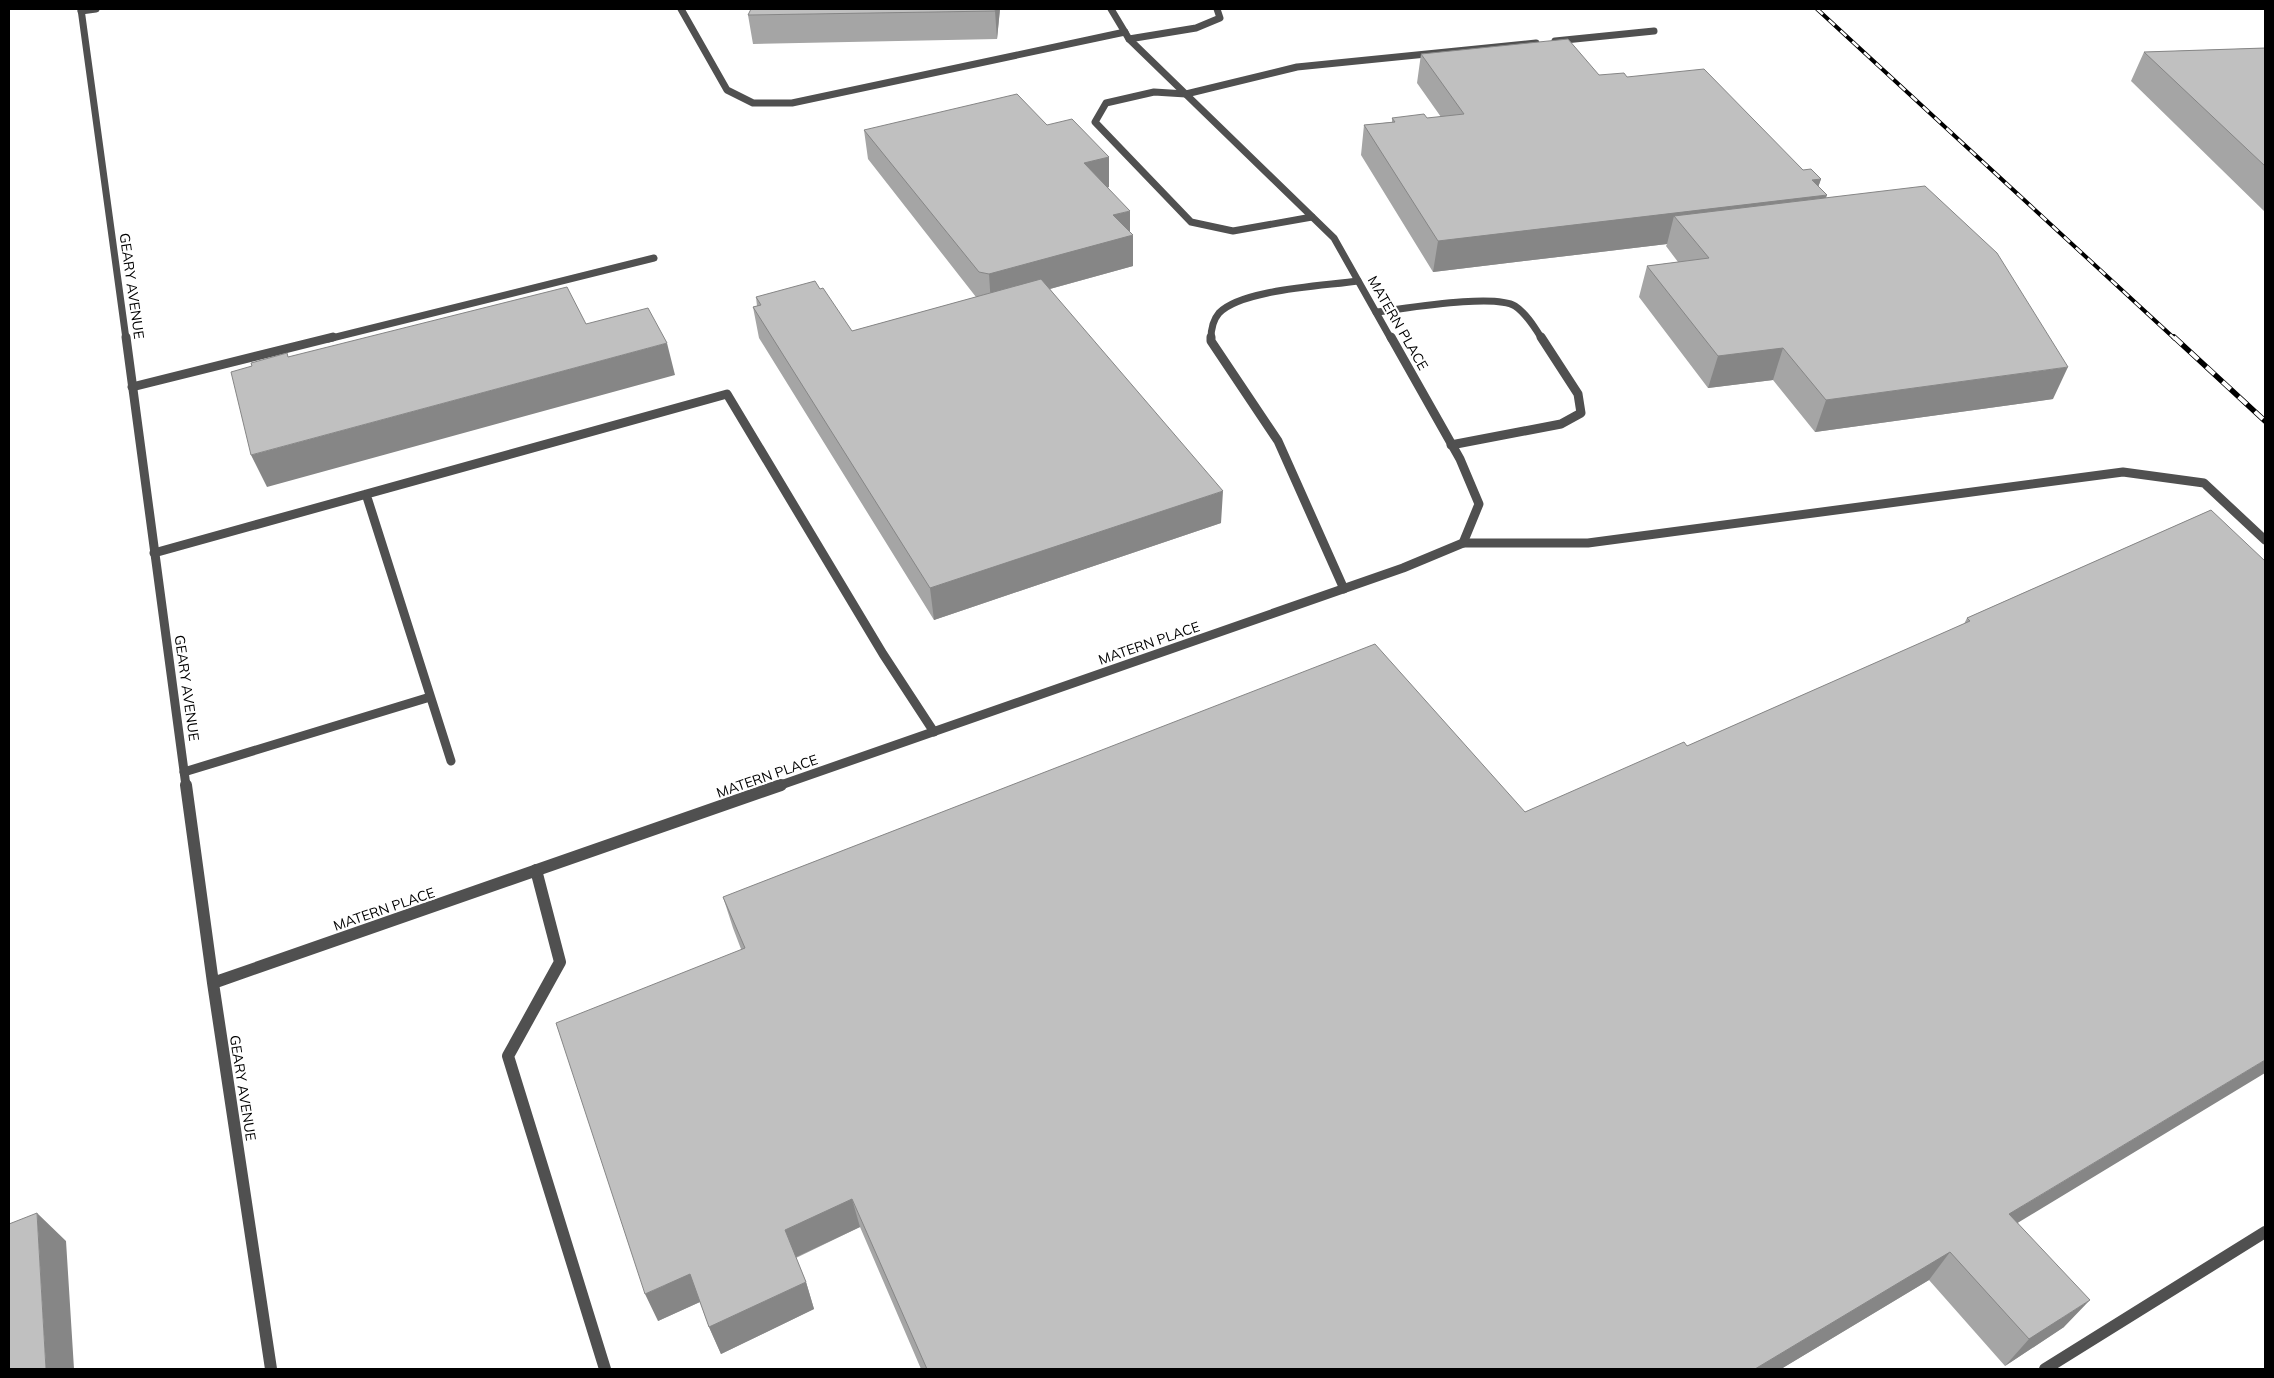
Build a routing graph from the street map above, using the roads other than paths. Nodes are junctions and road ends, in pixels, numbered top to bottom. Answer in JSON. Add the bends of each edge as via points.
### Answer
{"nodes":[{"id":1,"x":96,"y":9,"type":"edge"},
{"id":2,"x":680,"y":9,"type":"edge"},
{"id":3,"x":1111,"y":9,"type":"edge"},
{"id":4,"x":1217,"y":9,"type":"edge"},
{"id":5,"x":81,"y":10,"type":"edge"},
{"id":6,"x":1654,"y":32,"type":"dead end"},
{"id":7,"x":1127,"y":35,"type":"junction"},
{"id":8,"x":1186,"y":94,"type":"junction"},
{"id":9,"x":1312,"y":217,"type":"junction"},
{"id":10,"x":654,"y":258,"type":"dead end"},
{"id":11,"x":1358,"y":281,"type":"junction"},
{"id":12,"x":1376,"y":312,"type":"junction"},
{"id":13,"x":132,"y":387,"type":"junction"},
{"id":14,"x":1452,"y":445,"type":"junction"},
{"id":15,"x":366,"y":494,"type":"junction"},
{"id":16,"x":2265,"y":540,"type":"edge"},
{"id":17,"x":1463,"y":543,"type":"junction"},
{"id":18,"x":154,"y":553,"type":"junction"},
{"id":19,"x":1344,"y":589,"type":"junction"},
{"id":20,"x":430,"y":696,"type":"junction"},
{"id":21,"x":934,"y":732,"type":"junction"},
{"id":22,"x":450,"y":761,"type":"dead end"},
{"id":23,"x":184,"y":772,"type":"junction"},
{"id":24,"x":536,"y":870,"type":"junction"},
{"id":25,"x":213,"y":983,"type":"junction"},
{"id":26,"x":2265,"y":1232,"type":"edge"},
{"id":27,"x":271,"y":1369,"type":"edge"},
{"id":28,"x":605,"y":1369,"type":"edge"},
{"id":29,"x":2045,"y":1369,"type":"edge"}],
"edges":[{"from":1,"to":5,"type":"street"},
{"from":2,"to":7,"type":"street","via":[[727,90],[753,103],[792,103]]},
{"from":3,"to":7,"type":"street","name":"MATERN PLACE"},
{"from":4,"to":7,"type":"street","via":[[1220,18],[1196,28]]},
{"from":5,"to":13,"type":"street","name":"GEARY AVENUE"},
{"from":6,"to":8,"type":"street","via":[[1298,67]]},
{"from":7,"to":8,"type":"street","name":"MATERN PLACE"},
{"from":8,"to":9,"type":"street","name":"MATERN PLACE"},
{"from":8,"to":9,"type":"street","via":[[1154,92],[1106,103],[1095,122],[1192,222],[1233,231]]},
{"from":9,"to":11,"type":"street","name":"MATERN PLACE","via":[[1334,238]]},
{"from":10,"to":13,"type":"street"},
{"from":11,"to":12,"type":"street","name":"MATERN PLACE"},
{"from":11,"to":19,"type":"street","via":[[1270,294],[1240,302],[1223,310],[1211,324],[1211,341],[1278,441]]},
{"from":12,"to":14,"type":"street","name":"MATERN PLACE"},
{"from":12,"to":14,"type":"street","via":[[1501,301],[1515,306],[1532,324],[1578,394],[1581,413],[1561,424]]},
{"from":13,"to":18,"type":"street","name":"GEARY AVENUE"},
{"from":14,"to":17,"type":"street","name":"MATERN PLACE","via":[[1479,504]]},
{"from":15,"to":18,"type":"street"},
{"from":15,"to":20,"type":"street"},
{"from":15,"to":21,"type":"street","via":[[727,394],[883,654]]},
{"from":16,"to":17,"type":"street","via":[[2204,483],[2123,472],[1588,543]]},
{"from":17,"to":19,"type":"street","name":"MATERN PLACE"},
{"from":18,"to":23,"type":"street","name":"GEARY AVENUE"},
{"from":19,"to":21,"type":"street","name":"MATERN PLACE"},
{"from":20,"to":22,"type":"street"},
{"from":20,"to":23,"type":"street"},
{"from":21,"to":24,"type":"street","name":"MATERN PLACE"},
{"from":23,"to":25,"type":"street","name":"GEARY AVENUE"},
{"from":24,"to":25,"type":"street","name":"MATERN PLACE"},
{"from":24,"to":28,"type":"street","via":[[560,962],[508,1056]]},
{"from":25,"to":27,"type":"street","name":"GEARY AVENUE"},
{"from":26,"to":29,"type":"street"}]}
